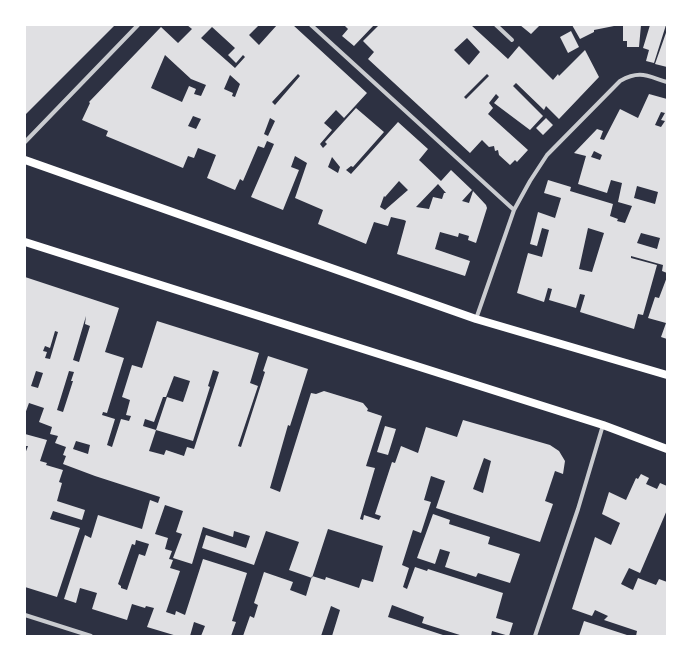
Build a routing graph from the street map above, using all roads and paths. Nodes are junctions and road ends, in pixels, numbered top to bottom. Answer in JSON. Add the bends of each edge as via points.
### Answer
{"nodes":[{"id":1,"x":138,"y":25,"type":"edge"},
{"id":2,"x":311,"y":25,"type":"edge"},
{"id":3,"x":496,"y":25,"type":"edge"},
{"id":4,"x":512,"y":40,"type":"dead end"},
{"id":5,"x":667,"y":82,"type":"edge"},
{"id":6,"x":25,"y":142,"type":"edge"},
{"id":7,"x":25,"y":160,"type":"edge"},
{"id":8,"x":514,"y":210,"type":"junction"},
{"id":9,"x":25,"y":242,"type":"edge"},
{"id":10,"x":476,"y":318,"type":"junction"},
{"id":11,"x":667,"y":375,"type":"edge"},
{"id":12,"x":603,"y":425,"type":"junction"},
{"id":13,"x":667,"y":449,"type":"edge"},
{"id":14,"x":25,"y":615,"type":"edge"},
{"id":15,"x":91,"y":636,"type":"edge"},
{"id":16,"x":535,"y":636,"type":"edge"}],
"edges":[{"from":1,"to":6,"type":"street"},
{"from":2,"to":8,"type":"street"},
{"from":3,"to":4,"type":"street"},
{"from":5,"to":8,"type":"street","via":[[632,74],[620,81],[547,155]]},
{"from":7,"to":10,"type":"main road"},
{"from":8,"to":10,"type":"street"},
{"from":9,"to":12,"type":"main road"},
{"from":10,"to":11,"type":"main road"},
{"from":12,"to":13,"type":"main road"},
{"from":12,"to":16,"type":"street"},
{"from":14,"to":15,"type":"street"}]}
